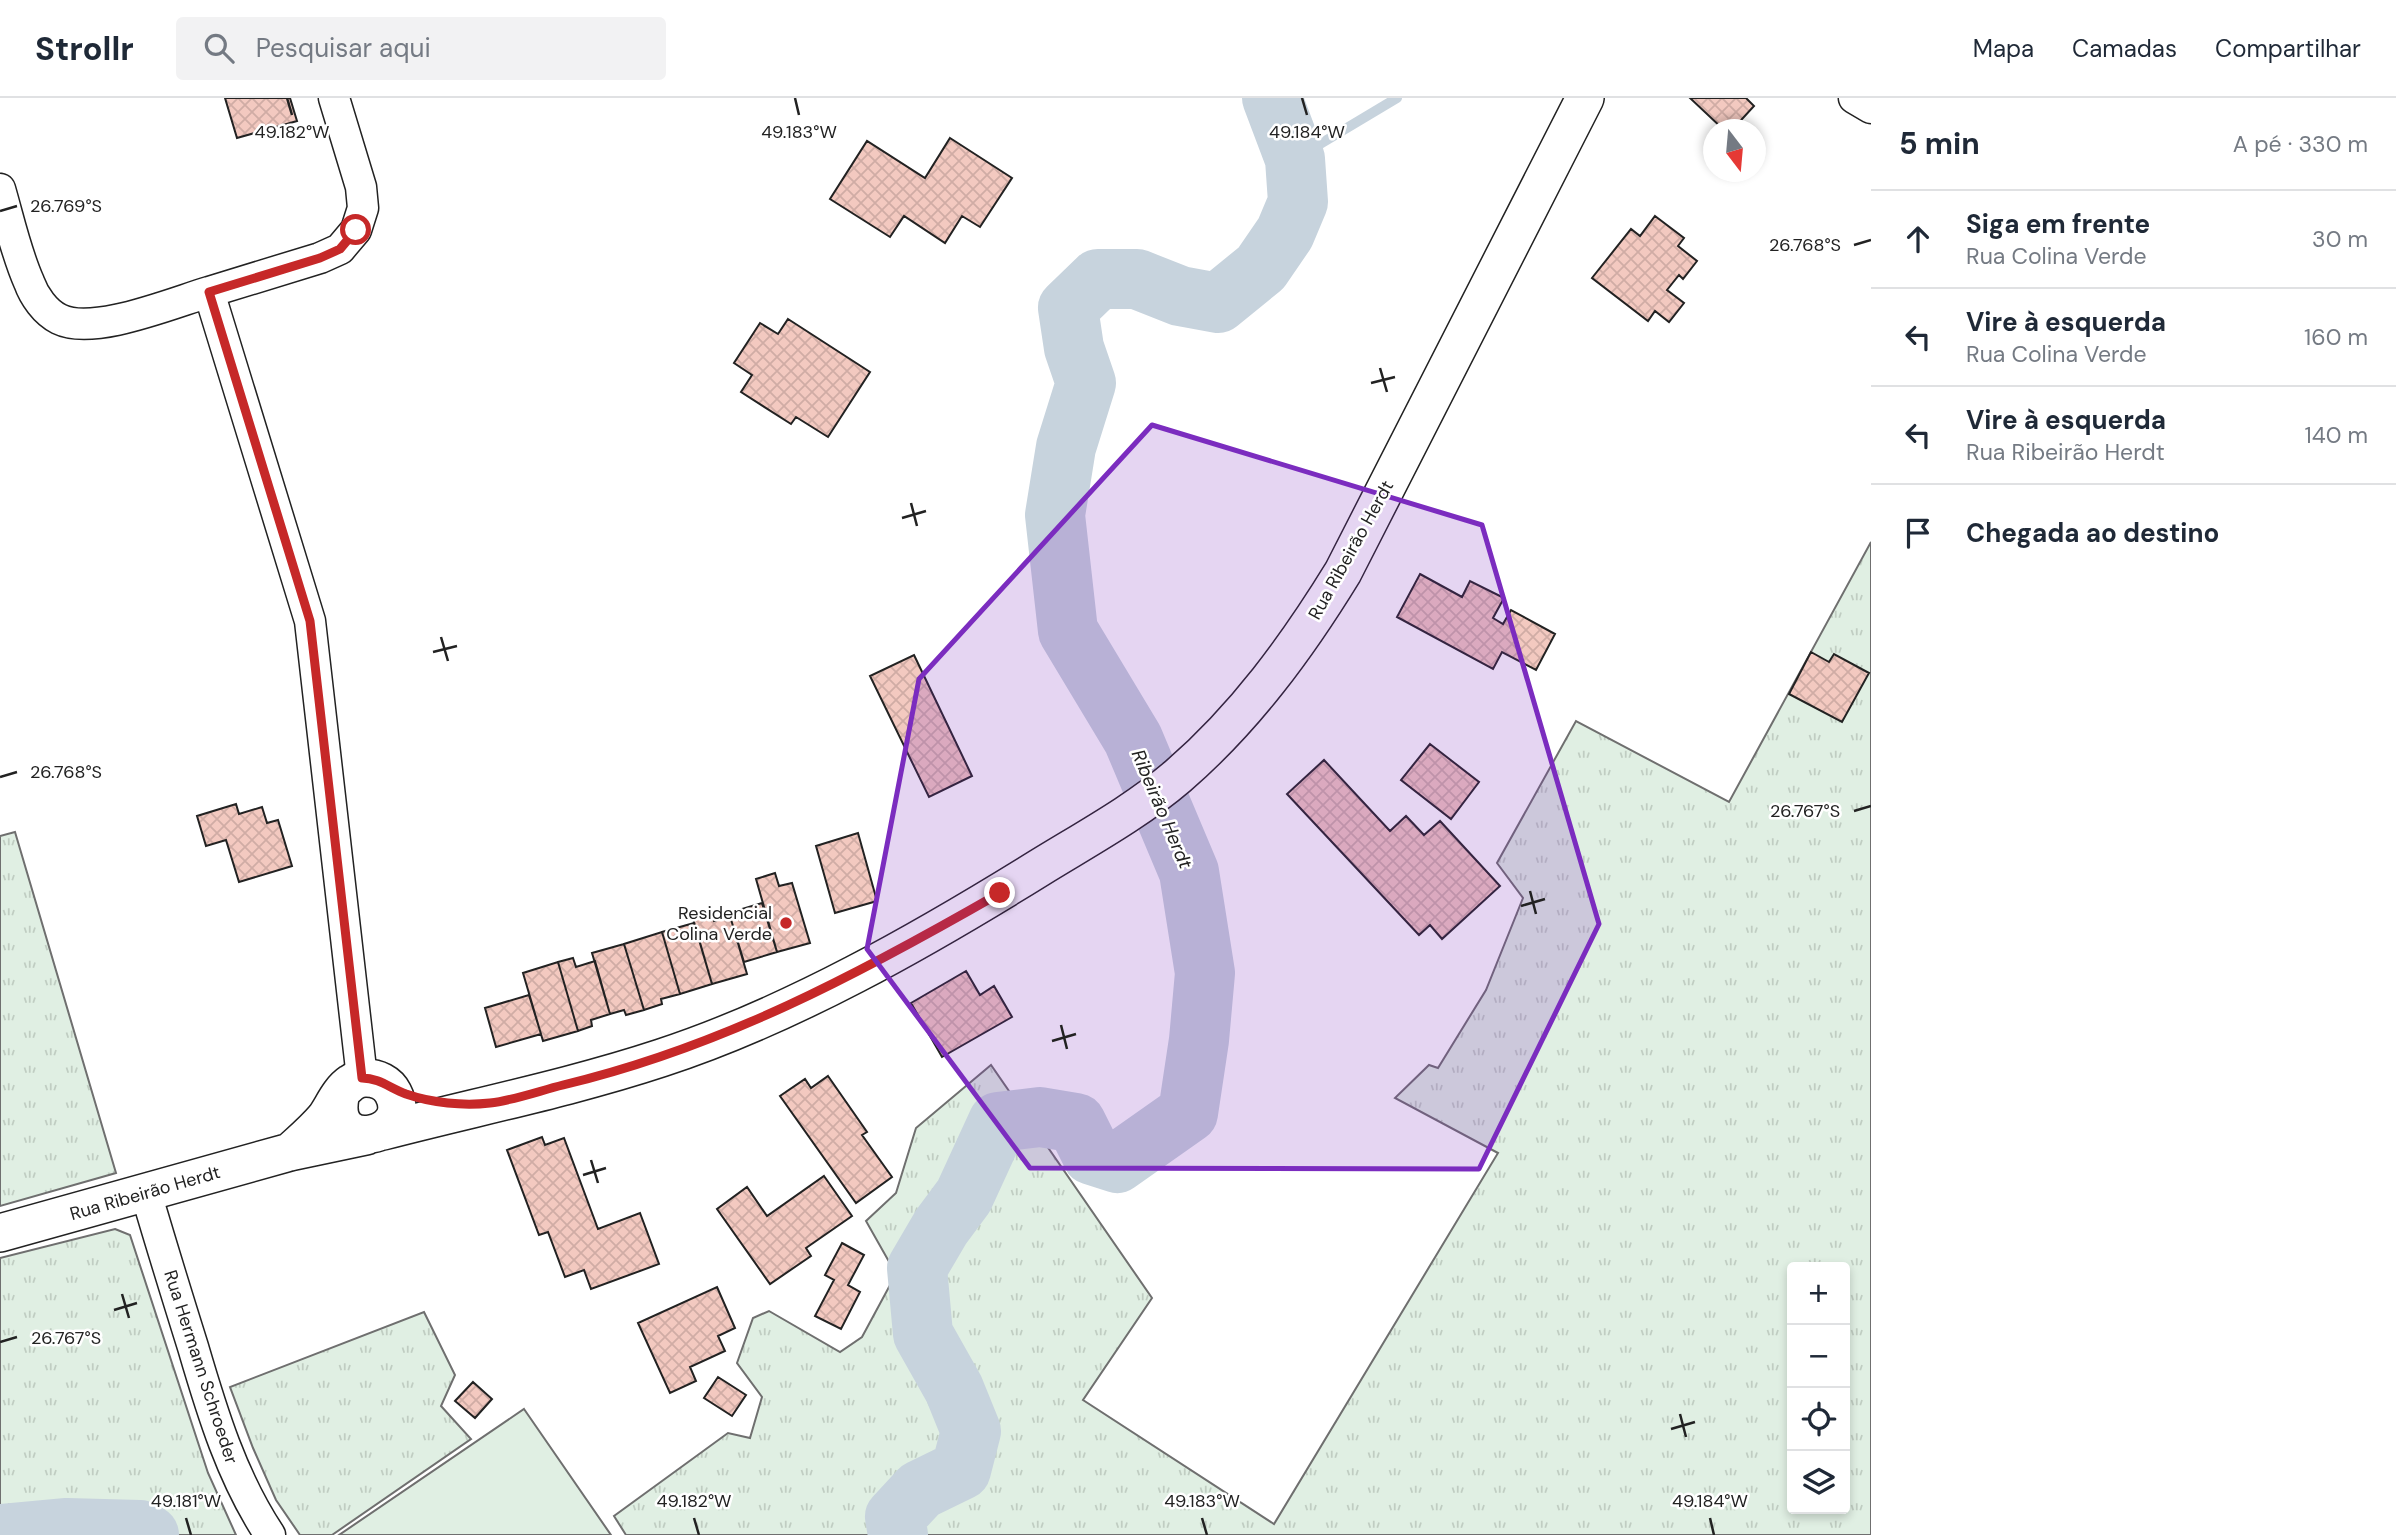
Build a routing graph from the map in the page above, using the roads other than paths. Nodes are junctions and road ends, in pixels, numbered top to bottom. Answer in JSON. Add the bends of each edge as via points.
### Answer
{"nodes":[{"id":1,"x":334,"y":98,"type":"edge"},
{"id":2,"x":1585,"y":98,"type":"edge"},
{"id":3,"x":1854,"y":98,"type":"edge"},
{"id":4,"x":1871,"y":108,"type":"edge"},
{"id":5,"x":0,"y":189,"type":"edge"},
{"id":6,"x":209,"y":292,"type":"junction"},
{"id":7,"x":362,"y":1086,"type":"junction"},
{"id":8,"x":490,"y":1103,"type":"junction"},
{"id":9,"x":374,"y":1133,"type":"junction"},
{"id":10,"x":290,"y":1152,"type":"junction"},
{"id":11,"x":146,"y":1193,"type":"junction"},
{"id":12,"x":0,"y":1233,"type":"edge"},
{"id":13,"x":270,"y":1535,"type":"edge"}],
"edges":[{"from":1,"to":6,"type":"street","via":[[361,187],[363,208],[356,230],[340,249],[320,258]]},
{"from":2,"to":8,"type":"street","name":"Rua Ribeirão Herdt","via":[[1322,607],[1278,670],[1177,776],[1136,808],[1000,893],[822,990],[743,1027],[649,1062]]},
{"from":3,"to":4,"type":"street"},
{"from":5,"to":6,"type":"street","via":[[28,282],[40,303],[58,319],[82,325],[106,323]]},
{"from":6,"to":7,"type":"street","via":[[310,621]]},
{"from":7,"to":8,"type":"street","name":"Rua Ribeirão Herdt","via":[[432,1101]]},
{"from":7,"to":9,"type":"street","via":[[339,1114],[349,1129]]},
{"from":7,"to":9,"type":"street","via":[[392,1091],[394,1117]]},
{"from":7,"to":10,"type":"street","name":"Rua Ribeirão Herdt"},
{"from":8,"to":9,"type":"street","name":"Rua Ribeirão Herdt"},
{"from":9,"to":10,"type":"street","name":"Rua Ribeirão Herdt"},
{"from":10,"to":11,"type":"street","name":"Rua Ribeirão Herdt"},
{"from":11,"to":12,"type":"street","name":"Rua Ribeirão Herdt"},
{"from":11,"to":13,"type":"street","name":"Rua Hermann Schroeder","via":[[214,1417],[235,1471]]}]}
